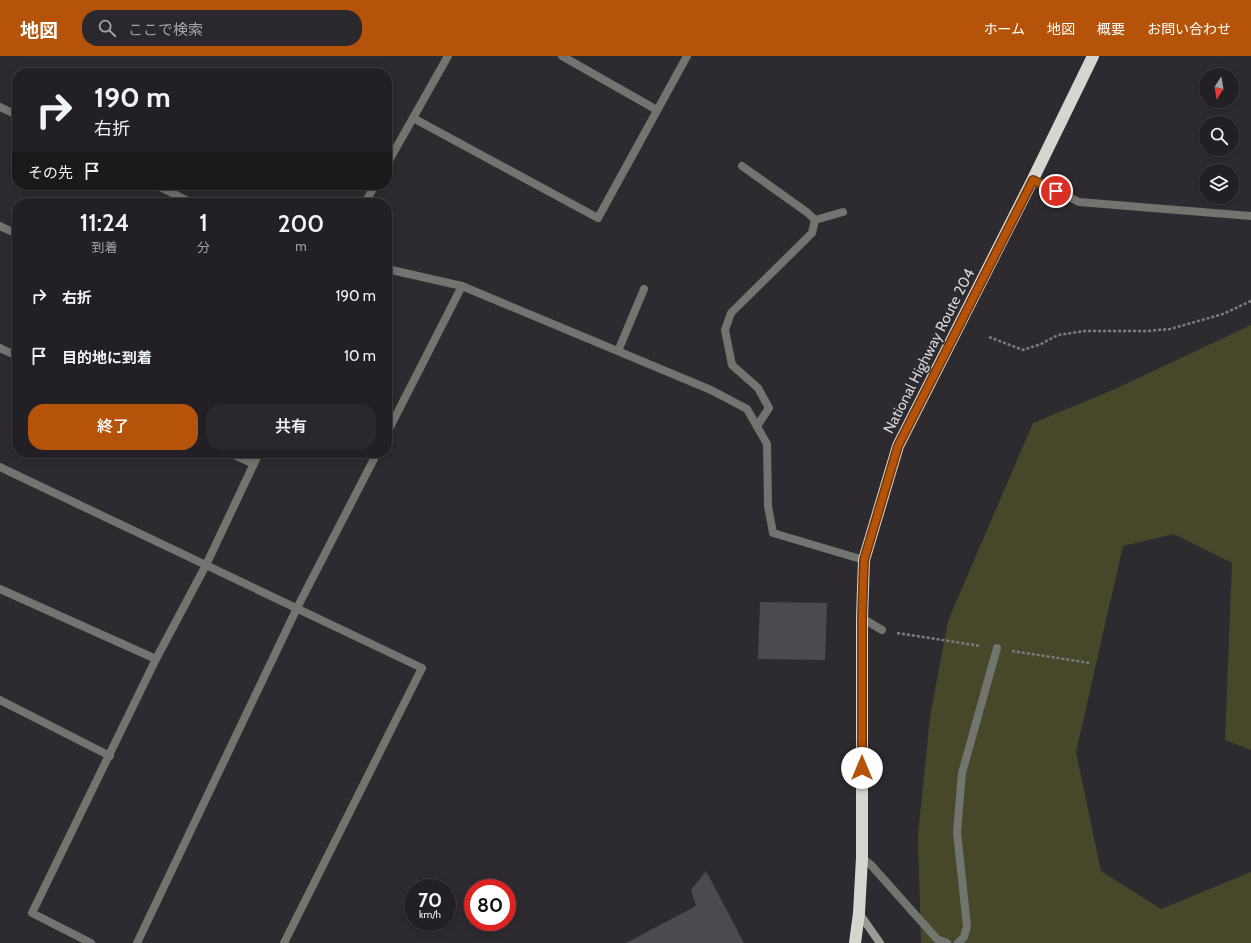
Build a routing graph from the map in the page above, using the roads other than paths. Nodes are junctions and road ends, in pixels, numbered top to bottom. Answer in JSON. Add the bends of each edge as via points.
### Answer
{"nodes":[{"id":1,"x":448,"y":56,"type":"edge"},
{"id":2,"x":562,"y":56,"type":"edge"},
{"id":3,"x":687,"y":56,"type":"edge"},
{"id":4,"x":1093,"y":56,"type":"edge"},
{"id":5,"x":0,"y":107,"type":"edge"},
{"id":6,"x":657,"y":110,"type":"junction"},
{"id":7,"x":12,"y":113,"type":"edge"},
{"id":8,"x":414,"y":118,"type":"junction"},
{"id":9,"x":392,"y":155,"type":"edge"},
{"id":10,"x":742,"y":166,"type":"dead end"},
{"id":11,"x":1033,"y":180,"type":"junction"},
{"id":12,"x":166,"y":190,"type":"edge"},
{"id":13,"x":182,"y":198,"type":"edge"},
{"id":14,"x":842,"y":212,"type":"dead end"},
{"id":15,"x":1251,"y":216,"type":"edge"},
{"id":16,"x":815,"y":220,"type":"junction"},
{"id":17,"x":0,"y":226,"type":"edge"},
{"id":18,"x":12,"y":232,"type":"edge"},
{"id":19,"x":392,"y":270,"type":"edge"},
{"id":20,"x":462,"y":286,"type":"junction"},
{"id":21,"x":644,"y":289,"type":"dead end"},
{"id":22,"x":0,"y":348,"type":"edge"},
{"id":23,"x":618,"y":351,"type":"junction"},
{"id":24,"x":12,"y":354,"type":"edge"},
{"id":25,"x":392,"y":423,"type":"edge"},
{"id":26,"x":757,"y":426,"type":"junction"},
{"id":27,"x":241,"y":458,"type":"edge"},
{"id":28,"x":257,"y":458,"type":"edge"},
{"id":29,"x":374,"y":458,"type":"edge"},
{"id":30,"x":254,"y":464,"type":"junction"},
{"id":31,"x":0,"y":467,"type":"edge"},
{"id":32,"x":864,"y":560,"type":"junction"},
{"id":33,"x":206,"y":565,"type":"junction"},
{"id":34,"x":0,"y":589,"type":"edge"},
{"id":35,"x":297,"y":608,"type":"junction"},
{"id":36,"x":862,"y":618,"type":"junction"},
{"id":37,"x":882,"y":630,"type":"road end"},
{"id":38,"x":997,"y":648,"type":"road end"},
{"id":39,"x":156,"y":659,"type":"junction"},
{"id":40,"x":0,"y":700,"type":"edge"},
{"id":41,"x":110,"y":756,"type":"junction"},
{"id":42,"x":862,"y":858,"type":"junction"},
{"id":43,"x":859,"y":913,"type":"junction"},
{"id":44,"x":91,"y":943,"type":"edge"},
{"id":45,"x":137,"y":943,"type":"edge"},
{"id":46,"x":284,"y":943,"type":"edge"},
{"id":47,"x":855,"y":943,"type":"edge"},
{"id":48,"x":880,"y":943,"type":"edge"},
{"id":49,"x":947,"y":943,"type":"edge"},
{"id":50,"x":958,"y":943,"type":"edge"}],
"edges":[{"from":1,"to":8,"type":"street"},
{"from":2,"to":6,"type":"street"},
{"from":3,"to":6,"type":"street"},
{"from":4,"to":11,"type":"highway","name":"National Highway Route 204"},
{"from":5,"to":7,"type":"street"},
{"from":6,"to":8,"type":"street","via":[[598,218]]},
{"from":8,"to":9,"type":"street"},
{"from":10,"to":16,"type":"street"},
{"from":11,"to":15,"type":"street","via":[[1079,202]]},
{"from":11,"to":32,"type":"highway","name":"National Highway Route 204","via":[[898,446]]},
{"from":12,"to":13,"type":"street"},
{"from":14,"to":16,"type":"street"},
{"from":16,"to":26,"type":"street","via":[[812,233],[731,313],[725,330],[732,365],[758,388],[768,408]]},
{"from":17,"to":18,"type":"street"},
{"from":19,"to":20,"type":"street"},
{"from":20,"to":23,"type":"street"},
{"from":20,"to":25,"type":"street"},
{"from":21,"to":23,"type":"street"},
{"from":22,"to":24,"type":"street"},
{"from":23,"to":26,"type":"street","via":[[711,390],[747,409]]},
{"from":26,"to":32,"type":"street","via":[[767,444],[768,506],[773,533]]},
{"from":27,"to":30,"type":"street"},
{"from":28,"to":30,"type":"street"},
{"from":29,"to":35,"type":"street"},
{"from":30,"to":33,"type":"street"},
{"from":31,"to":33,"type":"street"},
{"from":32,"to":36,"type":"highway","name":"National Highway Route 204"},
{"from":33,"to":35,"type":"street"},
{"from":33,"to":39,"type":"street"},
{"from":34,"to":39,"type":"street"},
{"from":35,"to":45,"type":"street"},
{"from":35,"to":46,"type":"street","via":[[422,668]]},
{"from":36,"to":37,"type":"street"},
{"from":36,"to":42,"type":"highway","name":"National Highway Route 204"},
{"from":38,"to":50,"type":"street","via":[[962,773],[957,832],[968,926],[964,937]]},
{"from":39,"to":41,"type":"street"},
{"from":40,"to":41,"type":"street"},
{"from":41,"to":44,"type":"street","via":[[32,913]]},
{"from":42,"to":43,"type":"highway","name":"National Highway Route 204"},
{"from":42,"to":49,"type":"street","via":[[871,864],[937,939]]},
{"from":43,"to":47,"type":"highway","name":"National Highway Route 204"},
{"from":43,"to":48,"type":"street"}]}
